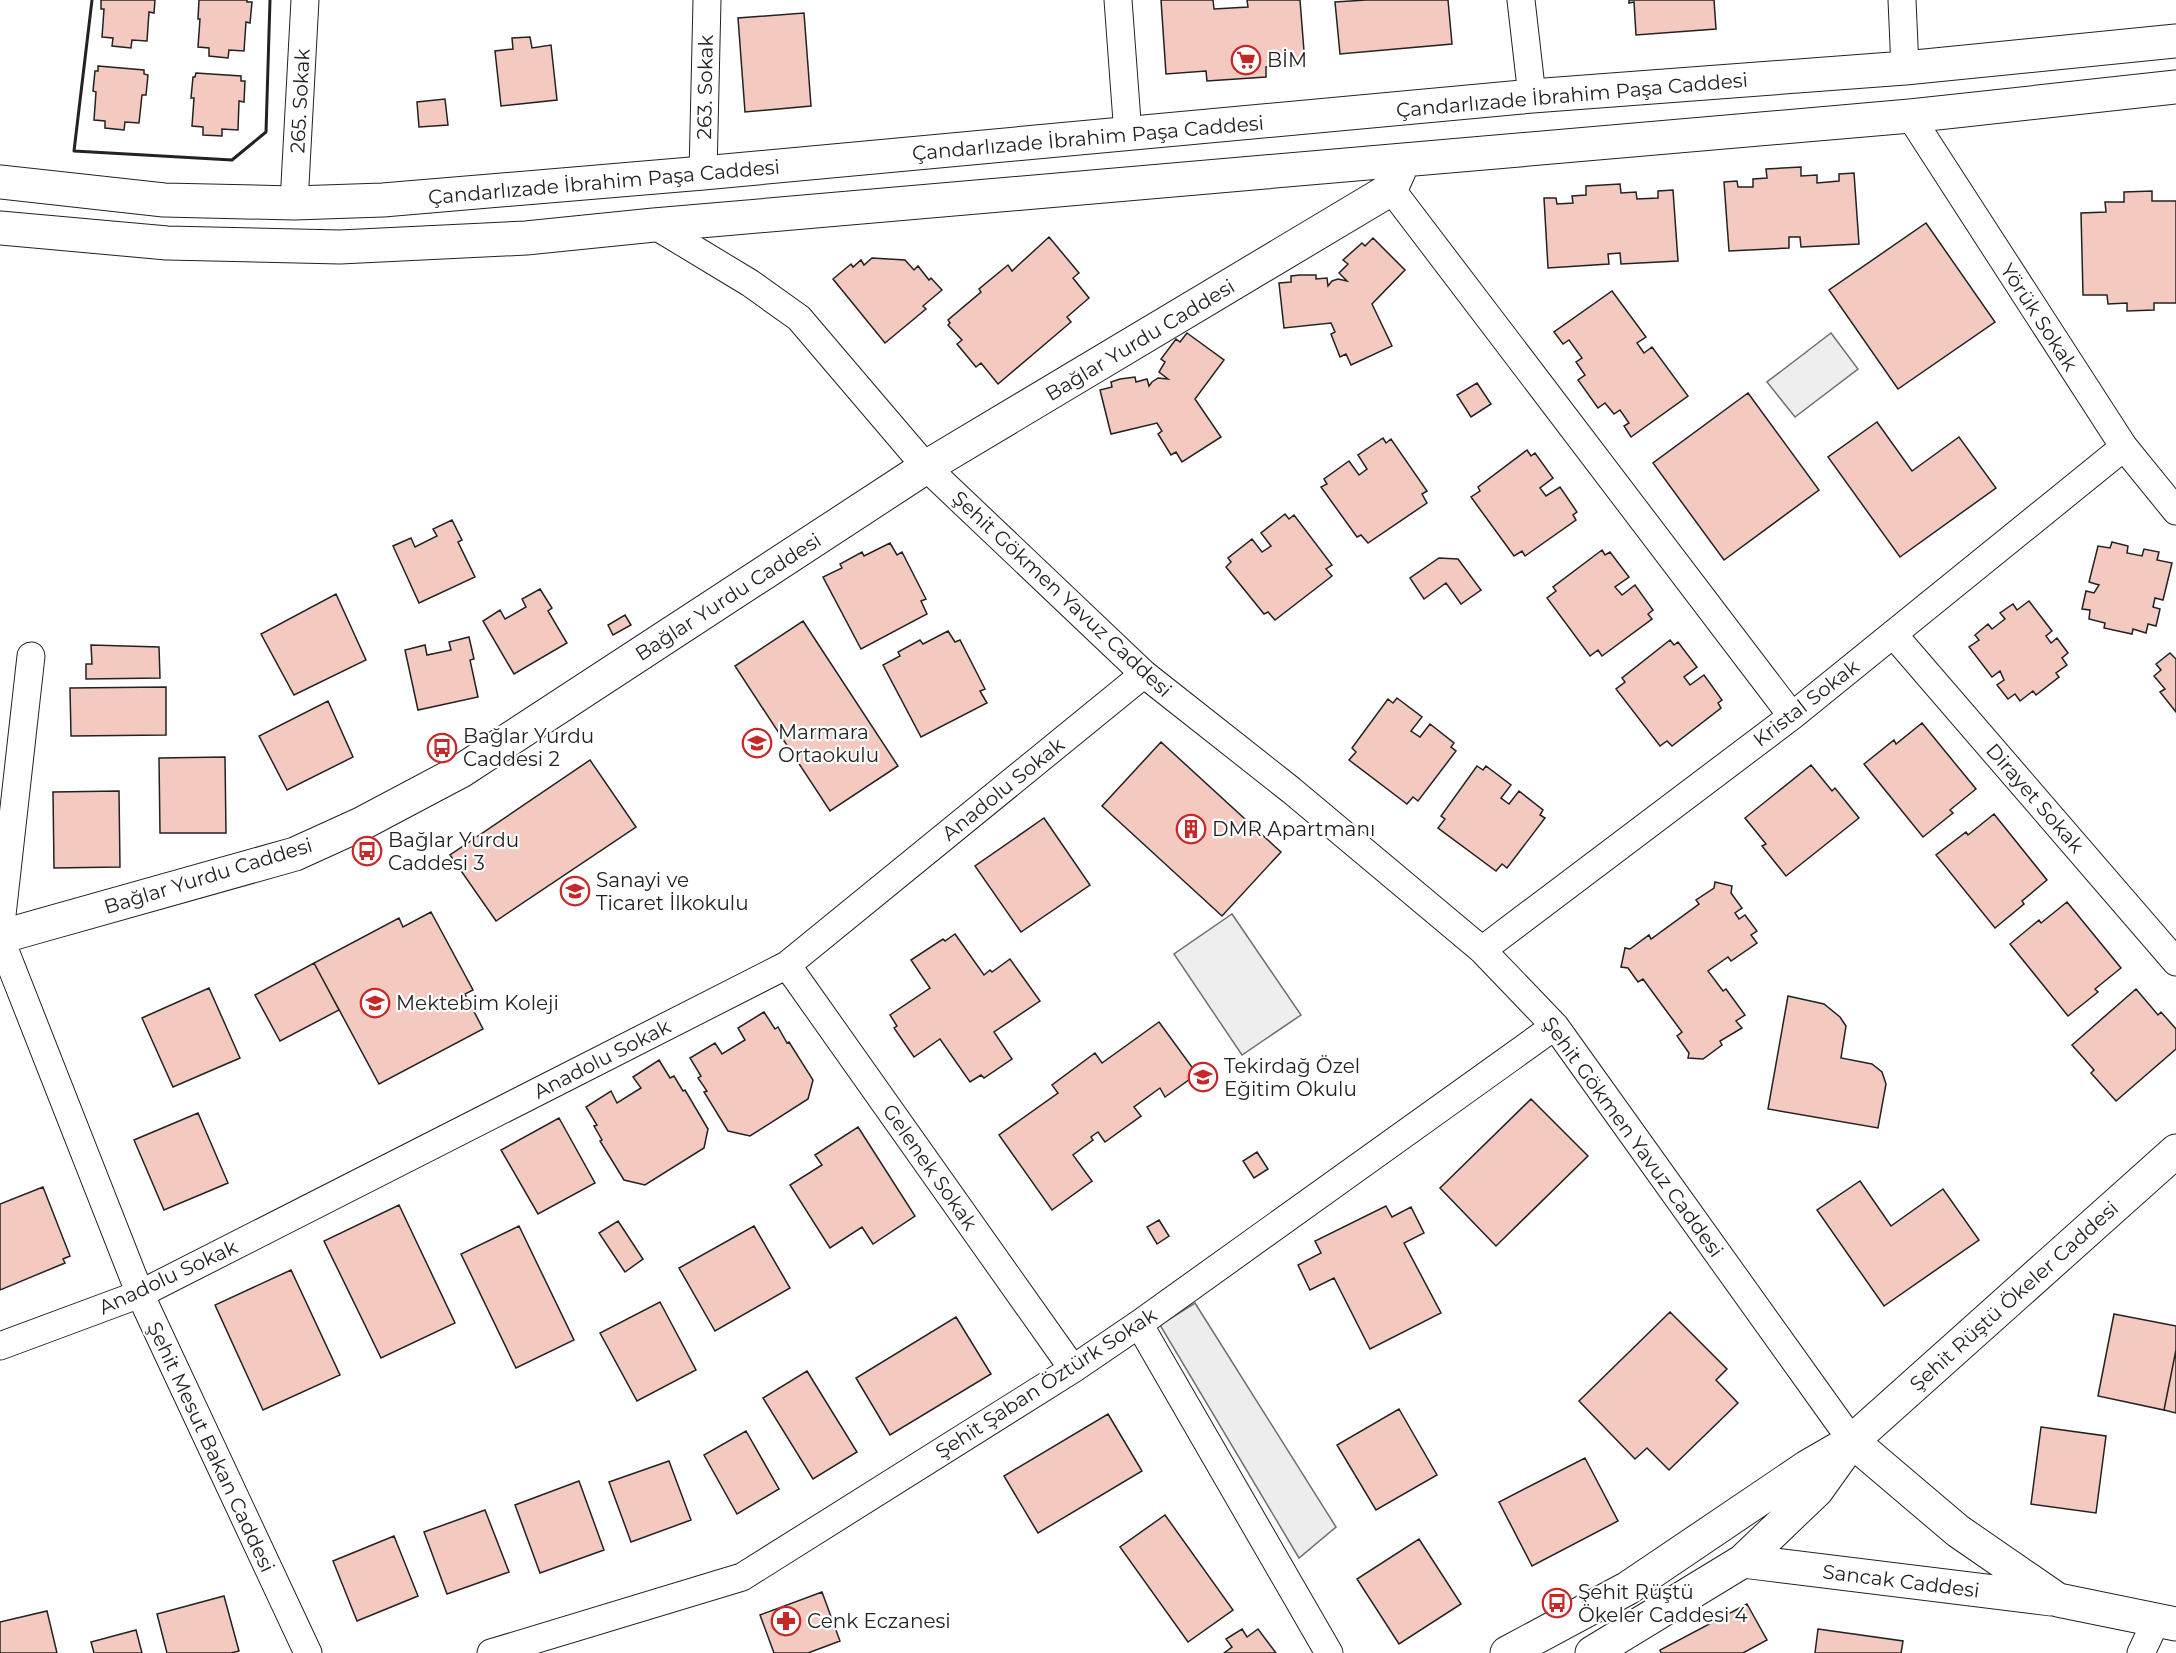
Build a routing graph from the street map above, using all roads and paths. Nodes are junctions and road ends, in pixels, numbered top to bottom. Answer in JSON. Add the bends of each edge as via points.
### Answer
{"nodes":[{"id":1,"x":305,"y":0,"type":"edge"},
{"id":2,"x":707,"y":0,"type":"edge"},
{"id":3,"x":1118,"y":0,"type":"edge"},
{"id":4,"x":1521,"y":0,"type":"edge"},
{"id":5,"x":1902,"y":0,"type":"edge"},
{"id":6,"x":2176,"y":40,"type":"edge"},
{"id":7,"x":1905,"y":68,"type":"junction"},
{"id":8,"x":2176,"y":87,"type":"edge"},
{"id":9,"x":1532,"y":96,"type":"junction"},
{"id":10,"x":1910,"y":116,"type":"junction"},
{"id":11,"x":1128,"y":135,"type":"junction"},
{"id":12,"x":1404,"y":160,"type":"junction"},
{"id":13,"x":703,"y":173,"type":"junction"},
{"id":14,"x":0,"y":182,"type":"edge"},
{"id":15,"x":1391,"y":189,"type":"junction"},
{"id":16,"x":294,"y":203,"type":"junction"},
{"id":17,"x":654,"y":225,"type":"junction"},
{"id":18,"x":0,"y":228,"type":"edge"},
{"id":19,"x":2124,"y":447,"type":"junction"},
{"id":20,"x":926,"y":467,"type":"junction"},
{"id":21,"x":2176,"y":511,"type":"edge"},
{"id":22,"x":1893,"y":634,"type":"junction"},
{"id":23,"x":31,"y":656,"type":"dead end"},
{"id":24,"x":1144,"y":674,"type":"junction"},
{"id":25,"x":1792,"y":716,"type":"junction"},
{"id":26,"x":0,"y":936,"type":"edge"},
{"id":27,"x":1482,"y":950,"type":"junction"},
{"id":28,"x":2176,"y":962,"type":"edge"},
{"id":29,"x":787,"y":965,"type":"junction"},
{"id":30,"x":1555,"y":1026,"type":"junction"},
{"id":31,"x":2176,"y":1151,"type":"edge"},
{"id":32,"x":140,"y":1294,"type":"junction"},
{"id":33,"x":1139,"y":1324,"type":"junction"},
{"id":34,"x":0,"y":1346,"type":"edge"},
{"id":35,"x":1073,"y":1369,"type":"junction"},
{"id":36,"x":1852,"y":1441,"type":"junction"},
{"id":37,"x":1743,"y":1561,"type":"junction"},
{"id":38,"x":2058,"y":1600,"type":"junction"},
{"id":39,"x":2166,"y":1623,"type":"edge"},
{"id":40,"x":1597,"y":1652,"type":"edge"},
{"id":41,"x":308,"y":1653,"type":"edge"},
{"id":42,"x":491,"y":1653,"type":"edge"},
{"id":43,"x":1329,"y":1653,"type":"edge"},
{"id":44,"x":1507,"y":1653,"type":"edge"},
{"id":45,"x":2141,"y":1653,"type":"edge"}],
"edges":[{"from":1,"to":16,"type":"street","name":"265. Sokak"},
{"from":2,"to":13,"type":"street","name":"263. Sokak"},
{"from":3,"to":11,"type":"street"},
{"from":4,"to":9,"type":"street"},
{"from":5,"to":7,"type":"street"},
{"from":6,"to":7,"type":"main road","name":"Çandarlızade İbrahim Paşa Caddesi"},
{"from":7,"to":9,"type":"main road","name":"Çandarlızade İbrahim Paşa Caddesi"},
{"from":8,"to":10,"type":"main road"},
{"from":9,"to":11,"type":"main road","name":"Çandarlızade İbrahim Paşa Caddesi"},
{"from":10,"to":12,"type":"main road"},
{"from":10,"to":19,"type":"street","name":"Yörük Sokak"},
{"from":11,"to":13,"type":"main road","name":"Çandarlızade İbrahim Paşa Caddesi"},
{"from":12,"to":15,"type":"main road"},
{"from":12,"to":17,"type":"main road"},
{"from":13,"to":16,"type":"main road","name":"Çandarlızade İbrahim Paşa Caddesi","via":[[435,197]]},
{"from":14,"to":16,"type":"main road","name":"Çandarlızade İbrahim Paşa Caddesi","via":[[164,200]]},
{"from":15,"to":20,"type":"main road","name":"Bağlar Yurdu Caddesi"},
{"from":15,"to":25,"type":"street"},
{"from":17,"to":18,"type":"main road","via":[[526,238],[340,247],[167,243]]},
{"from":17,"to":20,"type":"street","name":"Şehit Gökmen Yavuz Caddesi","via":[[750,283],[799,318]]},
{"from":19,"to":21,"type":"street","name":"Yörük Sokak"},
{"from":19,"to":22,"type":"street","name":"Kristal Sokak"},
{"from":20,"to":24,"type":"street","name":"Şehit Gökmen Yavuz Caddesi"},
{"from":20,"to":26,"type":"main road","name":"Bağlar Yurdu Caddesi","via":[[461,771],[361,824],[294,854]]},
{"from":22,"to":25,"type":"street","name":"Kristal Sokak"},
{"from":22,"to":28,"type":"street","name":"Dirayet Sokak"},
{"from":23,"to":26,"type":"street","name":"Şehit Mesut Bakan Caddesi"},
{"from":24,"to":27,"type":"street","name":"Şehit Gökmen Yavuz Caddesi"},
{"from":24,"to":29,"type":"street","name":"Anadolu Sokak"},
{"from":25,"to":27,"type":"street","name":"Kristal Sokak"},
{"from":26,"to":32,"type":"street","name":"Şehit Mesut Bakan Caddesi"},
{"from":27,"to":30,"type":"street","name":"Şehit Gökmen Yavuz Caddesi"},
{"from":29,"to":32,"type":"street","name":"Anadolu Sokak"},
{"from":29,"to":35,"type":"street","name":"Gelenek Sokak"},
{"from":30,"to":33,"type":"street","name":"Şehit Şaban Öztürk Sokak"},
{"from":30,"to":36,"type":"street","name":"Şehit Gökmen Yavuz Caddesi"},
{"from":31,"to":36,"type":"main road","name":"Şehit Rüştü Ökeler Caddesi"},
{"from":32,"to":34,"type":"street","name":"Anadolu Sokak"},
{"from":32,"to":41,"type":"street","name":"Şehit Mesut Bakan Caddesi"},
{"from":33,"to":35,"type":"street","name":"Şehit Şaban Öztürk Sokak"},
{"from":33,"to":43,"type":"street"},
{"from":35,"to":42,"type":"street","name":"Şehit Şaban Öztürk Sokak","via":[[742,1577]]},
{"from":36,"to":37,"type":"main road","name":"Şehit Rüştü Ökeler Caddesi","via":[[1817,1490]]},
{"from":36,"to":38,"type":"main road","name":"Sancak Caddesi","via":[[1958,1531]]},
{"from":36,"to":44,"type":"main road","name":"Şehit Rüştü Ökeler Caddesi","via":[[1628,1588]]},
{"from":37,"to":38,"type":"main road","name":"Sancak Caddesi"},
{"from":37,"to":40,"type":"main road","name":"Şehit Rüştü Ökeler Caddesi"},
{"from":38,"to":39,"type":"main road","name":"Sancak Caddesi"},
{"from":39,"to":45,"type":"street"}]}
